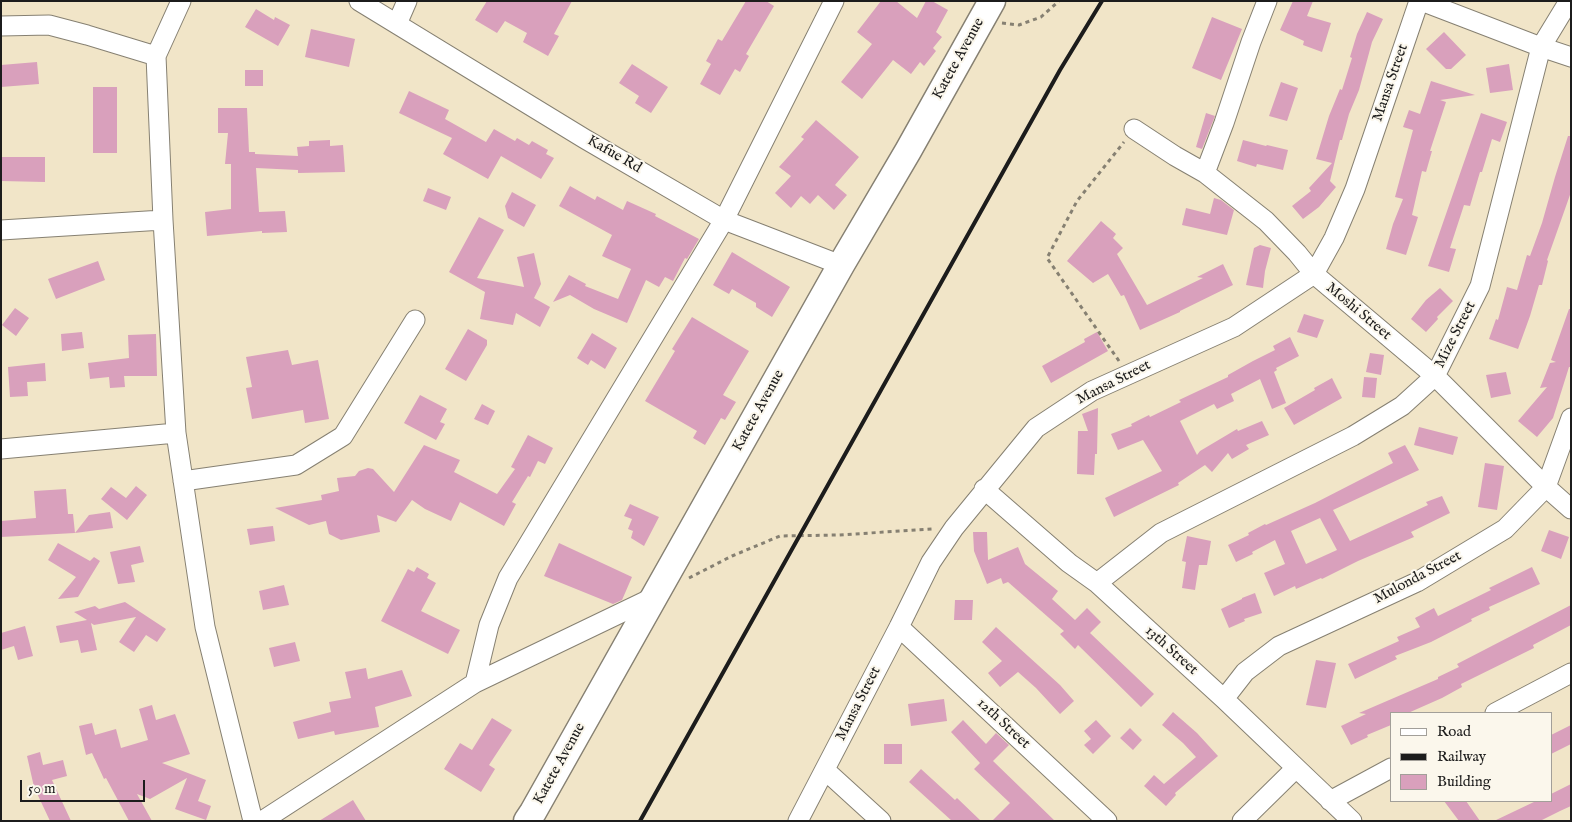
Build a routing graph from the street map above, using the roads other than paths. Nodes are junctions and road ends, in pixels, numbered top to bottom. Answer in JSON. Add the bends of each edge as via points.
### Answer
{"nodes":[{"id":1,"x":182,"y":1,"type":"edge"},
{"id":2,"x":359,"y":1,"type":"edge"},
{"id":3,"x":407,"y":1,"type":"edge"},
{"id":4,"x":834,"y":1,"type":"edge"},
{"id":5,"x":1267,"y":1,"type":"edge"},
{"id":6,"x":1420,"y":1,"type":"edge"},
{"id":7,"x":1570,"y":1,"type":"edge"},
{"id":8,"x":986,"y":11,"type":"edge"},
{"id":9,"x":397,"y":24,"type":"junction"},
{"id":10,"x":1,"y":26,"type":"edge"},
{"id":11,"x":1541,"y":47,"type":"junction"},
{"id":12,"x":156,"y":56,"type":"junction"},
{"id":13,"x":1571,"y":57,"type":"edge"},
{"id":14,"x":1134,"y":129,"type":"road end"},
{"id":15,"x":1205,"y":173,"type":"junction"},
{"id":16,"x":162,"y":220,"type":"junction"},
{"id":17,"x":724,"y":220,"type":"junction"},
{"id":18,"x":1,"y":230,"type":"edge"},
{"id":19,"x":841,"y":265,"type":"junction"},
{"id":20,"x":1314,"y":274,"type":"junction"},
{"id":21,"x":415,"y":320,"type":"dead end"},
{"id":22,"x":1435,"y":376,"type":"junction"},
{"id":23,"x":1571,"y":418,"type":"edge"},
{"id":24,"x":176,"y":433,"type":"junction"},
{"id":25,"x":1,"y":448,"type":"edge"},
{"id":26,"x":183,"y":481,"type":"junction"},
{"id":27,"x":1546,"y":487,"type":"junction"},
{"id":28,"x":984,"y":489,"type":"junction"},
{"id":29,"x":1571,"y":509,"type":"edge"},
{"id":30,"x":1097,"y":583,"type":"junction"},
{"id":31,"x":654,"y":597,"type":"junction"},
{"id":32,"x":899,"y":627,"type":"junction"},
{"id":33,"x":1571,"y":673,"type":"edge"},
{"id":34,"x":475,"y":683,"type":"junction"},
{"id":35,"x":1224,"y":699,"type":"junction"},
{"id":36,"x":1497,"y":712,"type":"edge"},
{"id":37,"x":1296,"y":768,"type":"junction"},
{"id":38,"x":1390,"y":769,"type":"edge"},
{"id":39,"x":825,"y":770,"type":"junction"},
{"id":40,"x":1330,"y":800,"type":"junction"},
{"id":41,"x":253,"y":821,"type":"edge"},
{"id":42,"x":262,"y":821,"type":"edge"},
{"id":43,"x":527,"y":821,"type":"edge"},
{"id":44,"x":798,"y":821,"type":"edge"},
{"id":45,"x":881,"y":821,"type":"edge"},
{"id":46,"x":1107,"y":821,"type":"edge"},
{"id":47,"x":1242,"y":821,"type":"edge"},
{"id":48,"x":1352,"y":821,"type":"edge"}],
"edges":[{"from":1,"to":12,"type":"street"},
{"from":2,"to":9,"type":"street","name":"Kafue Rd"},
{"from":3,"to":9,"type":"street"},
{"from":4,"to":17,"type":"street"},
{"from":5,"to":15,"type":"street"},
{"from":6,"to":11,"type":"street"},
{"from":6,"to":20,"type":"street","name":"Mansa Street","via":[[1354,189],[1334,238]]},
{"from":7,"to":11,"type":"street","name":"Mize Street"},
{"from":8,"to":19,"type":"street","name":"Katete Avenue"},
{"from":9,"to":17,"type":"street","name":"Kafue Rd"},
{"from":10,"to":12,"type":"street","via":[[49,25]]},
{"from":11,"to":13,"type":"street"},
{"from":11,"to":22,"type":"street","name":"Mize Street","via":[[1480,286]]},
{"from":12,"to":16,"type":"street"},
{"from":14,"to":15,"type":"street","name":"Moshi Street"},
{"from":15,"to":20,"type":"street","name":"Moshi Street","via":[[1266,221]]},
{"from":16,"to":18,"type":"street"},
{"from":16,"to":24,"type":"street"},
{"from":17,"to":19,"type":"street","name":"Kafue Rd"},
{"from":17,"to":34,"type":"street","via":[[508,578],[489,625]]},
{"from":19,"to":31,"type":"street","name":"Katete Avenue"},
{"from":20,"to":22,"type":"street","name":"Moshi Street"},
{"from":20,"to":28,"type":"street","name":"Mansa Street","via":[[1234,326],[1092,391],[1036,428]]},
{"from":21,"to":26,"type":"street","via":[[343,436],[296,465]]},
{"from":22,"to":27,"type":"street","name":"Moshi Street"},
{"from":22,"to":30,"type":"street","name":"Mize Street","via":[[1402,406],[1353,436],[1161,533]]},
{"from":23,"to":27,"type":"street","name":"Mulonda Street"},
{"from":24,"to":25,"type":"street"},
{"from":24,"to":26,"type":"street"},
{"from":26,"to":41,"type":"street","via":[[205,626]]},
{"from":27,"to":29,"type":"street","name":"Moshi Street"},
{"from":27,"to":35,"type":"street","name":"Mulonda Street","via":[[1505,529],[1425,577],[1279,646],[1245,672]]},
{"from":28,"to":30,"type":"street","name":"13th Street","via":[[1069,563]]},
{"from":28,"to":32,"type":"street","name":"Mansa Street","via":[[931,562]]},
{"from":30,"to":35,"type":"street","name":"13th Street"},
{"from":31,"to":34,"type":"street"},
{"from":31,"to":43,"type":"street","name":"Katete Avenue"},
{"from":32,"to":39,"type":"street","name":"Mansa Street"},
{"from":32,"to":46,"type":"street","name":"12th Street"},
{"from":33,"to":36,"type":"street"},
{"from":34,"to":42,"type":"street"},
{"from":35,"to":37,"type":"street","name":"13th Street"},
{"from":37,"to":40,"type":"street","name":"13th Street"},
{"from":37,"to":47,"type":"street"},
{"from":38,"to":40,"type":"street"},
{"from":39,"to":44,"type":"street","name":"Mansa Street"},
{"from":39,"to":45,"type":"street"},
{"from":40,"to":48,"type":"street","name":"13th Street"}]}
